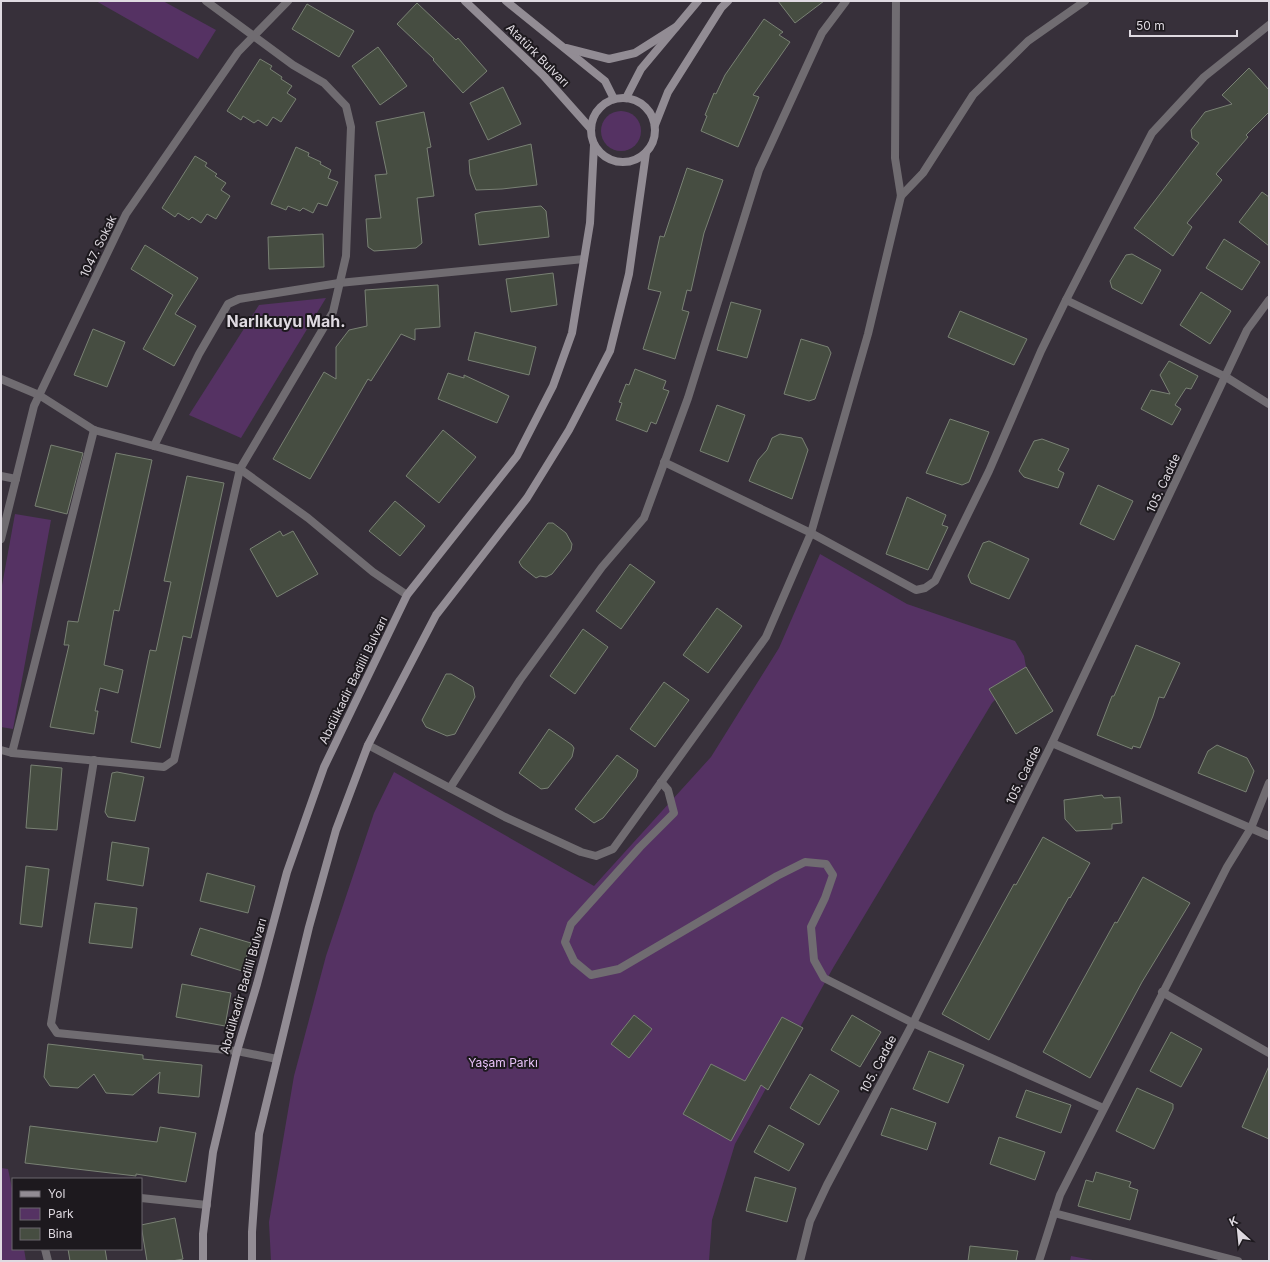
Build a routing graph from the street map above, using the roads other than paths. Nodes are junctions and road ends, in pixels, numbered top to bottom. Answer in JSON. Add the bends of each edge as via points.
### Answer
{"nodes":[{"id":1,"x":206,"y":1,"type":"edge"},
{"id":2,"x":288,"y":1,"type":"edge"},
{"id":3,"x":465,"y":1,"type":"edge"},
{"id":4,"x":506,"y":1,"type":"edge"},
{"id":5,"x":698,"y":1,"type":"edge"},
{"id":6,"x":728,"y":1,"type":"edge"},
{"id":7,"x":846,"y":1,"type":"edge"},
{"id":8,"x":896,"y":1,"type":"edge"},
{"id":9,"x":1085,"y":1,"type":"edge"},
{"id":10,"x":1269,"y":25,"type":"edge"},
{"id":11,"x":676,"y":28,"type":"junction"},
{"id":12,"x":255,"y":36,"type":"junction"},
{"id":13,"x":562,"y":47,"type":"junction"},
{"id":14,"x":626,"y":98,"type":"junction"},
{"id":15,"x":614,"y":99,"type":"junction"},
{"id":16,"x":655,"y":125,"type":"junction"},
{"id":17,"x":591,"y":129,"type":"junction"},
{"id":18,"x":594,"y":145,"type":"junction"},
{"id":19,"x":646,"y":153,"type":"junction"},
{"id":20,"x":901,"y":196,"type":"junction"},
{"id":21,"x":584,"y":259,"type":"junction"},
{"id":22,"x":339,"y":283,"type":"junction"},
{"id":23,"x":1066,"y":300,"type":"junction"},
{"id":24,"x":1269,"y":300,"type":"edge"},
{"id":25,"x":1226,"y":377,"type":"junction"},
{"id":26,"x":1,"y":378,"type":"edge"},
{"id":27,"x":39,"y":395,"type":"junction"},
{"id":28,"x":1269,"y":404,"type":"edge"},
{"id":29,"x":94,"y":430,"type":"junction"},
{"id":30,"x":154,"y":446,"type":"junction"},
{"id":31,"x":664,"y":462,"type":"junction"},
{"id":32,"x":240,"y":468,"type":"junction"},
{"id":33,"x":1,"y":476,"type":"edge"},
{"id":34,"x":16,"y":479,"type":"junction"},
{"id":35,"x":811,"y":533,"type":"junction"},
{"id":36,"x":1,"y":539,"type":"edge"},
{"id":37,"x":407,"y":595,"type":"junction"},
{"id":38,"x":1052,"y":743,"type":"junction"},
{"id":39,"x":368,"y":745,"type":"junction"},
{"id":40,"x":1,"y":750,"type":"edge"},
{"id":41,"x":12,"y":753,"type":"junction"},
{"id":42,"x":94,"y":760,"type":"junction"},
{"id":43,"x":661,"y":782,"type":"junction"},
{"id":44,"x":1269,"y":783,"type":"edge"},
{"id":45,"x":450,"y":788,"type":"junction"},
{"id":46,"x":1251,"y":828,"type":"junction"},
{"id":47,"x":1269,"y":836,"type":"edge"},
{"id":48,"x":1162,"y":992,"type":"junction"},
{"id":49,"x":913,"y":1023,"type":"junction"},
{"id":50,"x":237,"y":1051,"type":"junction"},
{"id":51,"x":1269,"y":1053,"type":"edge"},
{"id":52,"x":277,"y":1059,"type":"junction"},
{"id":53,"x":1103,"y":1108,"type":"junction"},
{"id":54,"x":142,"y":1198,"type":"edge"},
{"id":55,"x":207,"y":1205,"type":"junction"},
{"id":56,"x":1054,"y":1213,"type":"junction"},
{"id":57,"x":45,"y":1250,"type":"edge"},
{"id":58,"x":48,"y":1261,"type":"edge"},
{"id":59,"x":203,"y":1261,"type":"edge"},
{"id":60,"x":252,"y":1261,"type":"edge"},
{"id":61,"x":800,"y":1261,"type":"edge"},
{"id":62,"x":1039,"y":1261,"type":"edge"},
{"id":63,"x":1238,"y":1261,"type":"edge"}],
"edges":[{"from":1,"to":12,"type":"street"},
{"from":2,"to":12,"type":"street","name":"1047. Sokak"},
{"from":3,"to":17,"type":"main road","name":"Atatürk Bulvarı","via":[[543,75]]},
{"from":4,"to":13,"type":"main road","name":"Atatürk Bulvarı"},
{"from":5,"to":11,"type":"main road"},
{"from":6,"to":16,"type":"main road","via":[[720,8],[672,85]]},
{"from":7,"to":31,"type":"street","via":[[822,33],[759,170],[688,398]]},
{"from":8,"to":20,"type":"street","via":[[895,158]]},
{"from":9,"to":20,"type":"street","via":[[1028,41],[973,95],[923,173]]},
{"from":10,"to":23,"type":"street","via":[[1204,77],[1152,134]]},
{"from":11,"to":13,"type":"main road","via":[[635,53],[609,59]]},
{"from":11,"to":14,"type":"main road","via":[[641,68]]},
{"from":12,"to":22,"type":"street","via":[[293,65],[324,83],[346,106],[350,127],[346,256]]},
{"from":12,"to":27,"type":"street","name":"1047. Sokak","via":[[238,52],[126,214]]},
{"from":13,"to":15,"type":"main road","name":"Atatürk Bulvarı","via":[[605,81]]},
{"from":14,"to":15,"type":"main road"},
{"from":14,"to":16,"type":"main road","via":[[645,106]]},
{"from":15,"to":17,"type":"main road","via":[[600,107],[592,121]]},
{"from":16,"to":19,"type":"main road","via":[[652,145]]},
{"from":17,"to":18,"type":"main road"},
{"from":18,"to":19,"type":"main road","via":[[604,156],[618,162],[638,159]]},
{"from":18,"to":21,"type":"main road","name":"Abdülkadir Badilli Bulvarı","via":[[590,223]]},
{"from":19,"to":39,"type":"main road","via":[[629,274],[610,351],[569,430],[527,498],[436,615]]},
{"from":20,"to":35,"type":"street","via":[[868,334]]},
{"from":21,"to":22,"type":"street"},
{"from":21,"to":37,"type":"main road","name":"Abdülkadir Badilli Bulvarı","via":[[572,333],[553,386],[517,456]]},
{"from":22,"to":30,"type":"street","via":[[239,299],[228,304],[198,354]]},
{"from":22,"to":32,"type":"street","via":[[333,312]]},
{"from":23,"to":25,"type":"street"},
{"from":23,"to":35,"type":"street","via":[[1041,351],[990,471],[935,581],[925,588],[916,590]]},
{"from":24,"to":25,"type":"street","name":"105. Cadde","via":[[1247,330]]},
{"from":25,"to":28,"type":"street"},
{"from":25,"to":38,"type":"street","name":"105. Cadde"},
{"from":26,"to":27,"type":"street"},
{"from":27,"to":29,"type":"street"},
{"from":27,"to":34,"type":"street","name":"1047. Sokak"},
{"from":29,"to":30,"type":"street"},
{"from":29,"to":41,"type":"street"},
{"from":30,"to":32,"type":"street"},
{"from":31,"to":35,"type":"street"},
{"from":31,"to":45,"type":"street","via":[[644,518],[602,568],[520,680]]},
{"from":32,"to":37,"type":"street","via":[[308,518],[373,572]]},
{"from":32,"to":42,"type":"street","via":[[174,760],[164,767]]},
{"from":33,"to":34,"type":"street"},
{"from":34,"to":36,"type":"street","name":"1047. Sokak"},
{"from":35,"to":43,"type":"street","via":[[766,636]]},
{"from":37,"to":50,"type":"main road","name":"Abdülkadir Badilli Bulvarı","via":[[324,767],[287,872]]},
{"from":38,"to":46,"type":"street"},
{"from":38,"to":49,"type":"street","name":"105. Cadde"},
{"from":39,"to":45,"type":"street"},
{"from":39,"to":52,"type":"main road","via":[[336,830]]},
{"from":40,"to":41,"type":"street"},
{"from":41,"to":42,"type":"street"},
{"from":42,"to":50,"type":"street","via":[[51,1024],[57,1033]]},
{"from":43,"to":45,"type":"street","via":[[613,849],[596,856],[581,852],[505,817]]},
{"from":43,"to":49,"type":"street","via":[[668,790],[674,813],[635,852],[571,924],[565,942],[574,961],[591,975],[619,968],[777,876],[805,862],[826,864],[833,875],[811,927],[814,960],[824,978]]},
{"from":44,"to":46,"type":"street"},
{"from":46,"to":47,"type":"street"},
{"from":46,"to":48,"type":"street","via":[[1227,867]]},
{"from":48,"to":51,"type":"street"},
{"from":48,"to":53,"type":"street"},
{"from":49,"to":53,"type":"street"},
{"from":49,"to":61,"type":"street","name":"105. Cadde","via":[[827,1185],[810,1221]]},
{"from":50,"to":52,"type":"street"},
{"from":50,"to":55,"type":"main road","name":"Abdülkadir Badilli Bulvarı","via":[[212,1152]]},
{"from":52,"to":60,"type":"main road","via":[[259,1134]]},
{"from":53,"to":56,"type":"street","via":[[1060,1195]]},
{"from":54,"to":55,"type":"street"},
{"from":55,"to":59,"type":"main road","name":"Abdülkadir Badilli Bulvarı"},
{"from":56,"to":62,"type":"street"},
{"from":56,"to":63,"type":"street"},
{"from":57,"to":58,"type":"street"}]}
